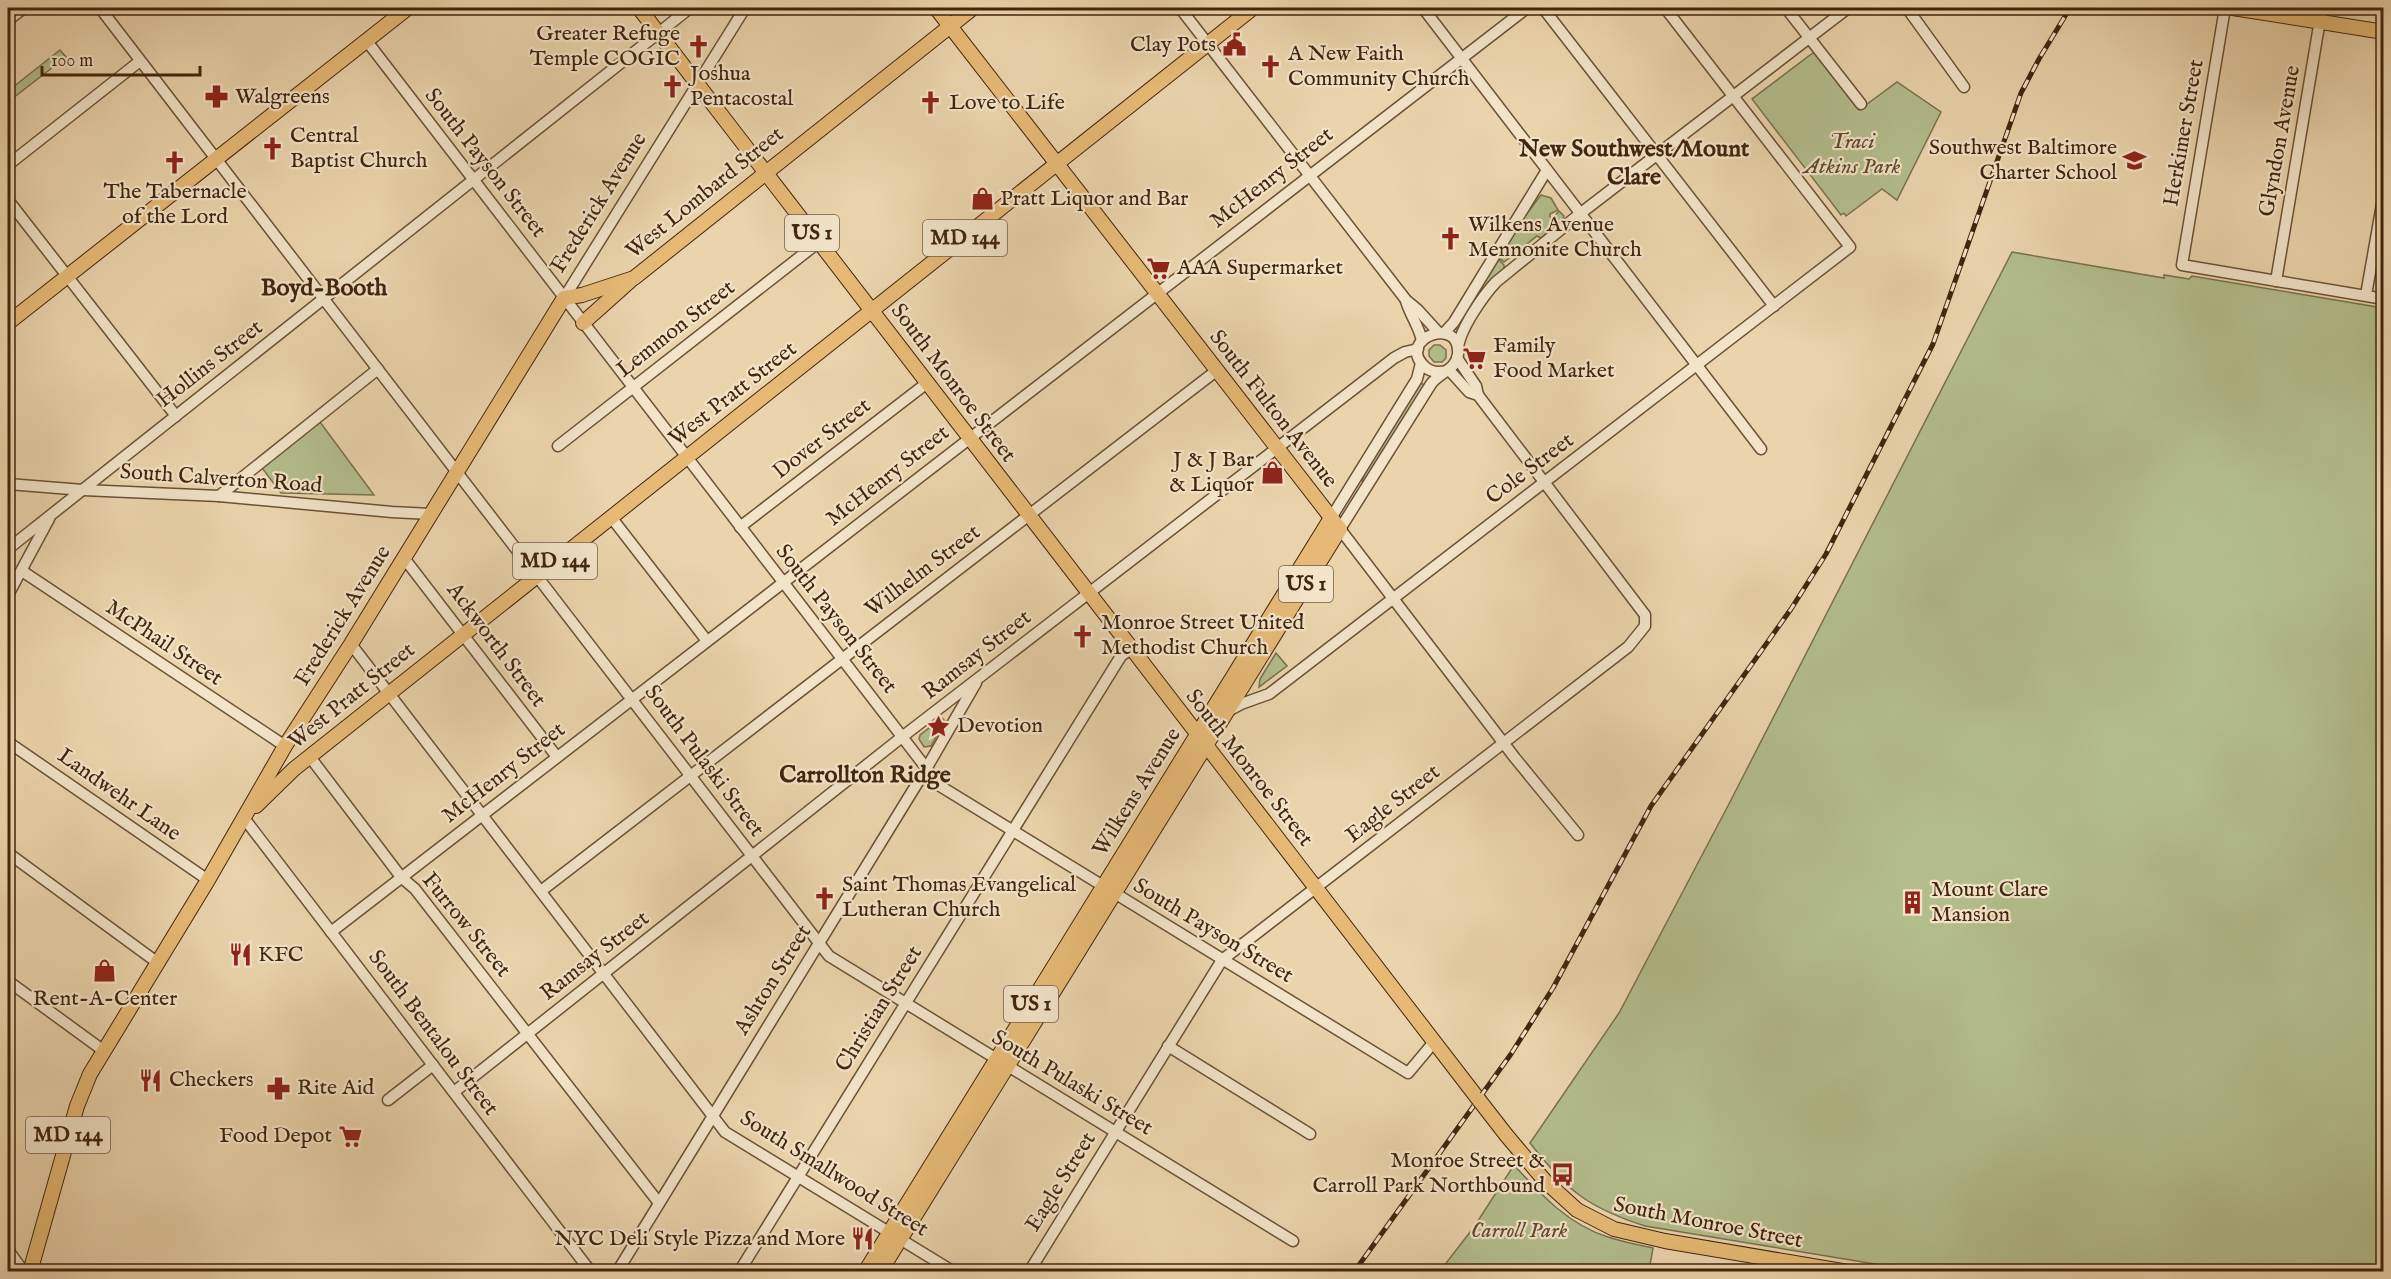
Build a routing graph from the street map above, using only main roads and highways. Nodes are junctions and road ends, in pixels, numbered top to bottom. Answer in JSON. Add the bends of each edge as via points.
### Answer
{"nodes":[{"id":1,"x":408,"y":8,"type":"edge"},
{"id":2,"x":639,"y":8,"type":"edge"},
{"id":3,"x":936,"y":8,"type":"edge"},
{"id":4,"x":973,"y":8,"type":"edge"},
{"id":5,"x":1253,"y":8,"type":"edge"},
{"id":6,"x":2233,"y":8,"type":"edge"},
{"id":7,"x":950,"y":25,"type":"junction"},
{"id":8,"x":2384,"y":32,"type":"edge"},
{"id":9,"x":1057,"y":164,"type":"junction"},
{"id":10,"x":766,"y":171,"type":"junction"},
{"id":11,"x":633,"y":278,"type":"junction"},
{"id":12,"x":564,"y":298,"type":"joint"},
{"id":13,"x":872,"y":311,"type":"junction"},
{"id":14,"x":8,"y":323,"type":"edge"},
{"id":15,"x":583,"y":323,"type":"road end"},
{"id":16,"x":1331,"y":518,"type":"junction"},
{"id":17,"x":1340,"y":529,"type":"joint"},
{"id":18,"x":1202,"y":741,"type":"junction"},
{"id":19,"x":244,"y":818,"type":"junction"},
{"id":20,"x":895,"y":1236,"type":"junction"},
{"id":21,"x":30,"y":1272,"type":"edge"},
{"id":22,"x":865,"y":1272,"type":"edge"},
{"id":23,"x":879,"y":1272,"type":"edge"},
{"id":24,"x":1848,"y":1272,"type":"edge"}],
"edges":[{"from":1,"to":14,"type":"main road"},
{"from":2,"to":10,"type":"main road","name":"South Monroe Street","number":"US 1"},
{"from":3,"to":7,"type":"main road","name":"South Fulton Avenue"},
{"from":4,"to":7,"type":"main road","name":"West Lombard Street"},
{"from":5,"to":9,"type":"main road","name":"West Pratt Street"},
{"from":6,"to":8,"type":"main road"},
{"from":7,"to":9,"type":"main road","name":"South Fulton Avenue"},
{"from":7,"to":10,"type":"main road","name":"West Lombard Street"},
{"from":9,"to":13,"type":"main road","name":"West Pratt Street","number":"MD 144"},
{"from":9,"to":16,"type":"main road","name":"South Fulton Avenue"},
{"from":10,"to":11,"type":"main road","name":"West Lombard Street"},
{"from":10,"to":13,"type":"main road","name":"South Monroe Street","number":"US 1"},
{"from":11,"to":12,"type":"main road","name":"West Lombard Street"},
{"from":11,"to":15,"type":"main road","name":"West Lombard Street"},
{"from":12,"to":19,"type":"main road","name":"Frederick Avenue","number":"MD 144"},
{"from":13,"to":18,"type":"main road","name":"South Monroe Street","number":"US 1"},
{"from":13,"to":19,"type":"main road","name":"West Pratt Street","number":"MD 144","via":[[280,781]]},
{"from":16,"to":17,"type":"main road","name":"South Fulton Avenue"},
{"from":16,"to":18,"type":"main road","name":"Wilkens Avenue"},
{"from":17,"to":18,"type":"main road","name":"Wilkens Avenue","number":"US 1","via":[[1228,711]]},
{"from":18,"to":20,"type":"main road","name":"Wilkens Avenue","number":"US 1"},
{"from":18,"to":24,"type":"main road","name":"South Monroe Street","bridge":true,"via":[[1524,1157],[1577,1210],[1614,1229]]},
{"from":19,"to":21,"type":"main road","name":"Frederick Avenue","number":"MD 144","via":[[82,1090]]},
{"from":20,"to":22,"type":"main road","name":"Wilkens Avenue","number":"US 1"},
{"from":20,"to":23,"type":"main road","name":"Wilkens Avenue","number":"US 1"}]}
